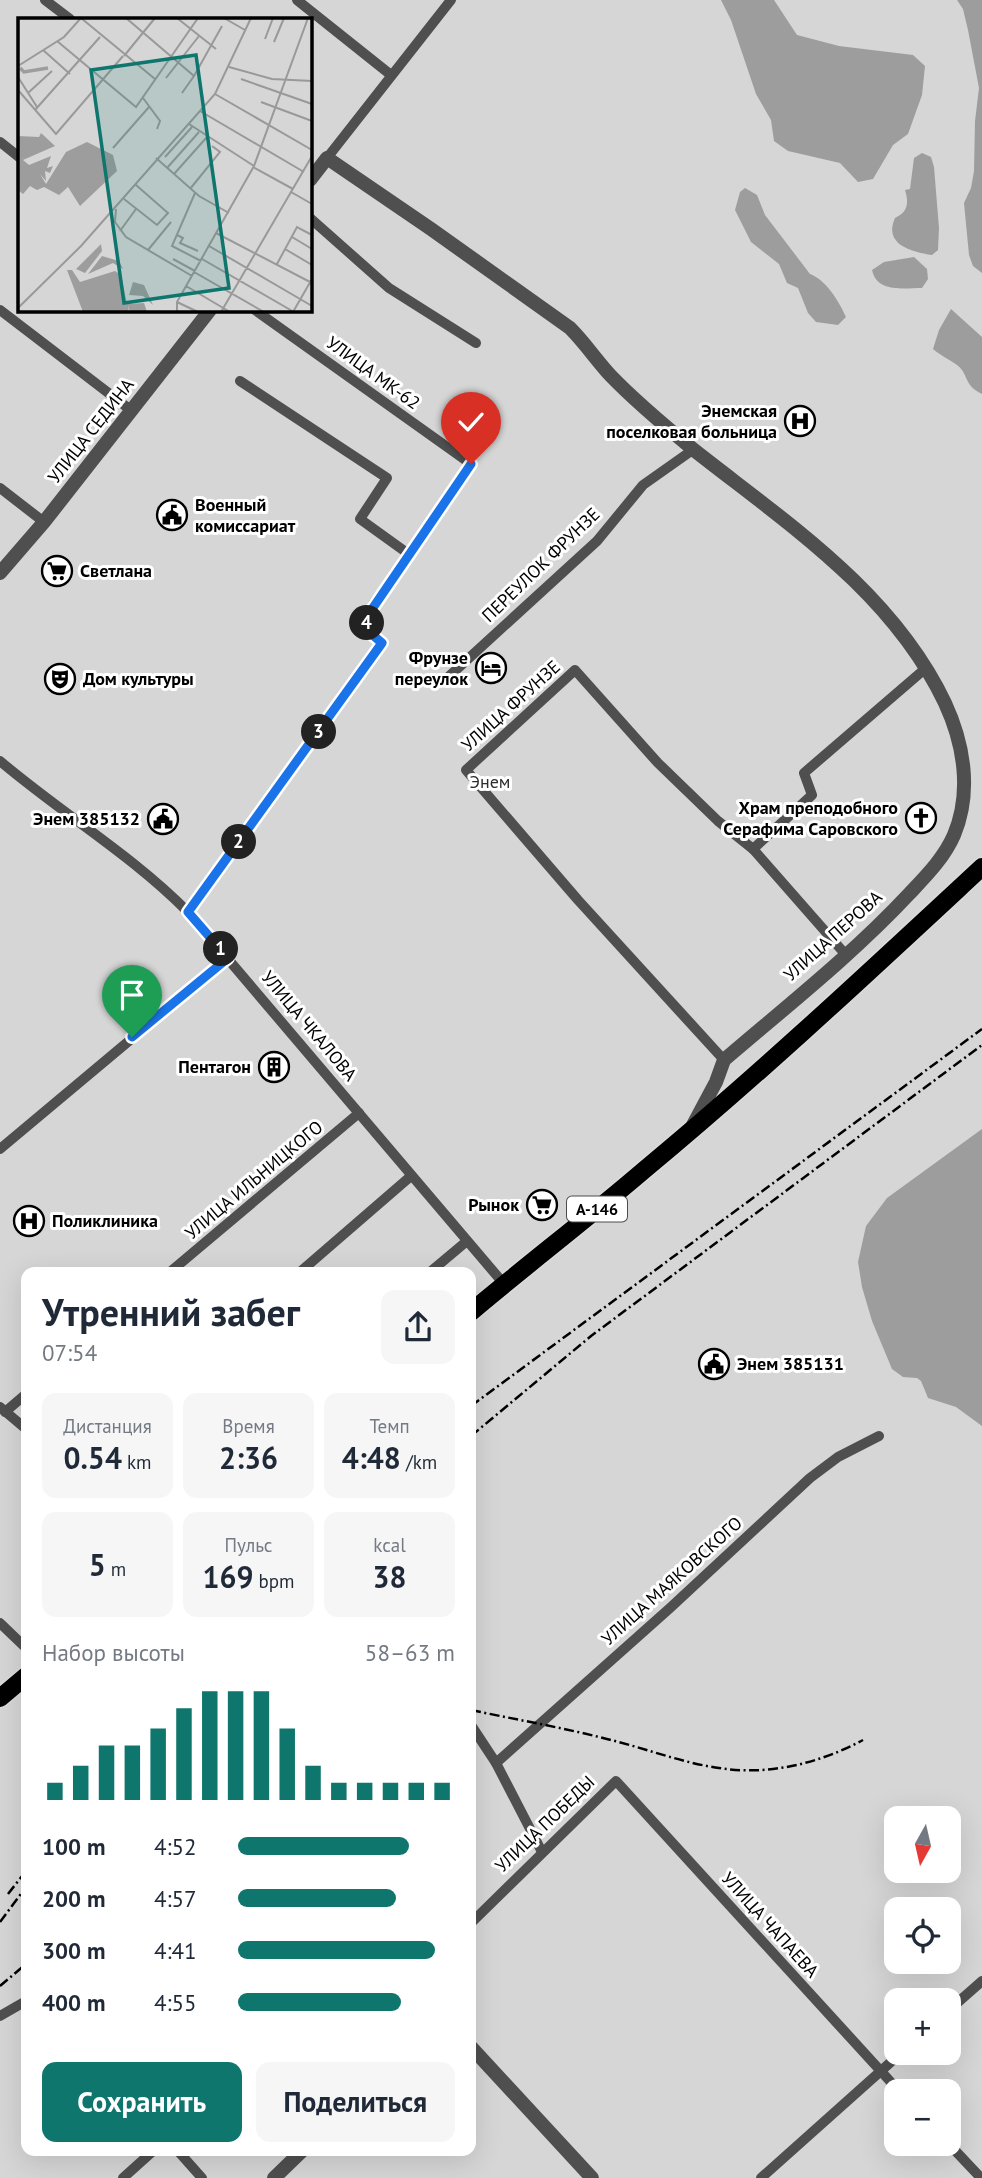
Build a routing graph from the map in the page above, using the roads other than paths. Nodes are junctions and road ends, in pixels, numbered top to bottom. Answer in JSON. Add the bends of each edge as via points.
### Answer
{"nodes":[{"id":1,"x":45,"y":0,"type":"edge"},
{"id":2,"x":297,"y":0,"type":"edge"},
{"id":3,"x":451,"y":0,"type":"edge"},
{"id":4,"x":69,"y":18,"type":"edge"},
{"id":5,"x":391,"y":75,"type":"junction"},
{"id":6,"x":0,"y":142,"type":"edge"},
{"id":7,"x":18,"y":156,"type":"edge"},
{"id":8,"x":327,"y":158,"type":"junction"},
{"id":9,"x":312,"y":177,"type":"edge"},
{"id":10,"x":312,"y":220,"type":"edge"},
{"id":11,"x":0,"y":310,"type":"edge"},
{"id":12,"x":208,"y":312,"type":"edge"},
{"id":13,"x":258,"y":312,"type":"edge"},
{"id":14,"x":475,"y":343,"type":"dead end"},
{"id":15,"x":240,"y":381,"type":"dead end"},
{"id":16,"x":132,"y":411,"type":"junction"},
{"id":17,"x":694,"y":450,"type":"junction"},
{"id":18,"x":0,"y":488,"type":"edge"},
{"id":19,"x":44,"y":522,"type":"junction"},
{"id":20,"x":410,"y":555,"type":"junction"},
{"id":21,"x":0,"y":573,"type":"edge"},
{"id":22,"x":926,"y":668,"type":"junction"},
{"id":23,"x":445,"y":680,"type":"dead end"},
{"id":24,"x":0,"y":761,"type":"edge"},
{"id":25,"x":753,"y":849,"type":"junction"},
{"id":26,"x":982,"y":867,"type":"edge"},
{"id":27,"x":188,"y":912,"type":"junction"},
{"id":28,"x":846,"y":954,"type":"junction"},
{"id":29,"x":228,"y":958,"type":"junction"},
{"id":30,"x":724,"y":1060,"type":"junction"},
{"id":31,"x":359,"y":1113,"type":"junction"},
{"id":32,"x":690,"y":1132,"type":"junction"},
{"id":33,"x":0,"y":1149,"type":"edge"},
{"id":34,"x":411,"y":1177,"type":"junction"},
{"id":35,"x":467,"y":1241,"type":"junction"},
{"id":36,"x":176,"y":1267,"type":"edge"},
{"id":37,"x":306,"y":1267,"type":"edge"},
{"id":38,"x":436,"y":1267,"type":"edge"},
{"id":39,"x":504,"y":1284,"type":"junction"},
{"id":40,"x":476,"y":1308,"type":"edge"},
{"id":41,"x":21,"y":1397,"type":"edge"},
{"id":42,"x":3,"y":1409,"type":"edge"},
{"id":43,"x":21,"y":1425,"type":"edge"},
{"id":44,"x":879,"y":1436,"type":"dead end"},
{"id":45,"x":0,"y":1623,"type":"edge"},
{"id":46,"x":21,"y":1643,"type":"edge"},
{"id":47,"x":21,"y":1680,"type":"edge"},
{"id":48,"x":0,"y":1698,"type":"edge"},
{"id":49,"x":476,"y":1733,"type":"edge"},
{"id":50,"x":496,"y":1763,"type":"junction"},
{"id":51,"x":616,"y":1781,"type":"joint"},
{"id":52,"x":542,"y":1852,"type":"junction"},
{"id":53,"x":476,"y":1918,"type":"edge"},
{"id":54,"x":982,"y":1981,"type":"edge"},
{"id":55,"x":961,"y":2000,"type":"edge"},
{"id":56,"x":21,"y":2004,"type":"edge"},
{"id":57,"x":0,"y":2016,"type":"edge"},
{"id":58,"x":476,"y":2052,"type":"edge"},
{"id":59,"x":887,"y":2065,"type":"edge"},
{"id":60,"x":880,"y":2071,"type":"junction"},
{"id":61,"x":888,"y":2079,"type":"edge"},
{"id":62,"x":147,"y":2156,"type":"edge"},
{"id":63,"x":182,"y":2156,"type":"edge"},
{"id":64,"x":297,"y":2156,"type":"edge"},
{"id":65,"x":960,"y":2156,"type":"edge"},
{"id":66,"x":123,"y":2178,"type":"edge"},
{"id":67,"x":202,"y":2178,"type":"edge"},
{"id":68,"x":274,"y":2178,"type":"edge"},
{"id":69,"x":592,"y":2178,"type":"edge"},
{"id":70,"x":761,"y":2178,"type":"edge"},
{"id":71,"x":981,"y":2178,"type":"edge"}],
"edges":[{"from":1,"to":4,"type":"street"},
{"from":2,"to":5,"type":"street"},
{"from":3,"to":5,"type":"street"},
{"from":5,"to":8,"type":"street"},
{"from":6,"to":7,"type":"street"},
{"from":8,"to":9,"type":"street"},
{"from":8,"to":17,"type":"street","name":"УЛИЦА ПЕРОВА","via":[[570,328],[610,375]]},
{"from":10,"to":14,"type":"street","via":[[389,288]]},
{"from":11,"to":16,"type":"street"},
{"from":12,"to":16,"type":"street","name":"УЛИЦА СЕДИНА"},
{"from":13,"to":20,"type":"street","name":"УЛИЦА МК-62","via":[[471,464]]},
{"from":15,"to":20,"type":"street","via":[[387,478],[360,519]]},
{"from":16,"to":19,"type":"street","name":"УЛИЦА СЕДИНА"},
{"from":17,"to":22,"type":"street","name":"УЛИЦА ПЕРОВА","via":[[800,531],[857,582]]},
{"from":17,"to":23,"type":"street","name":"ПЕРЕУЛОК ФРУНЗЕ","via":[[643,485],[597,541]]},
{"from":18,"to":19,"type":"street"},
{"from":19,"to":21,"type":"street","name":"УЛИЦА СЕДИНА"},
{"from":20,"to":27,"type":"street","via":[[366,618],[368,631],[382,643]]},
{"from":22,"to":25,"type":"street","via":[[804,773],[812,795]]},
{"from":22,"to":28,"type":"street","name":"УЛИЦА ПЕРОВА","via":[[953,720],[962,751],[963,806],[942,858],[889,916]]},
{"from":24,"to":27,"type":"street","name":"УЛИЦА ЧКАЛОВА","via":[[160,884]]},
{"from":25,"to":28,"type":"street","name":"УЛИЦА ФРУНЗЕ"},
{"from":25,"to":30,"type":"street","name":"УЛИЦА ФРУНЗЕ","via":[[658,763],[575,670],[466,770]]},
{"from":26,"to":32,"type":"highway","name":"УЛИЦА ПЕРОВА","number":"А-146"},
{"from":27,"to":29,"type":"street","name":"УЛИЦА ЧКАЛОВА"},
{"from":28,"to":30,"type":"street","name":"УЛИЦА ПЕРОВА"},
{"from":29,"to":31,"type":"street","name":"УЛИЦА ЧКАЛОВА"},
{"from":29,"to":33,"type":"street"},
{"from":30,"to":32,"type":"street","name":"УЛИЦА ПЕРОВА"},
{"from":31,"to":34,"type":"street","name":"УЛИЦА ЧКАЛОВА"},
{"from":31,"to":36,"type":"street","name":"УЛИЦА ИЛЬНИЦКОГО"},
{"from":32,"to":39,"type":"highway","name":"УЛИЦА ПЕРОВА","number":"А-146"},
{"from":34,"to":35,"type":"street","name":"УЛИЦА ЧКАЛОВА"},
{"from":34,"to":37,"type":"street"},
{"from":35,"to":38,"type":"street"},
{"from":35,"to":39,"type":"street","name":"УЛИЦА ЧКАЛОВА"},
{"from":39,"to":40,"type":"highway","name":"УЛИЦА ПЕРОВА","number":"А-146"},
{"from":41,"to":42,"type":"street"},
{"from":42,"to":43,"type":"street"},
{"from":44,"to":50,"type":"street","name":"УЛИЦА МАЯКОВСКОГО","via":[[810,1478]]},
{"from":45,"to":46,"type":"street"},
{"from":47,"to":48,"type":"highway"},
{"from":49,"to":50,"type":"street"},
{"from":50,"to":52,"type":"street"},
{"from":51,"to":52,"type":"street","name":"УЛИЦА ПОБЕДЫ"},
{"from":51,"to":60,"type":"street","name":"УЛИЦА ЧАПАЕВА"},
{"from":52,"to":53,"type":"street","name":"УЛИЦА ПОБЕДЫ"},
{"from":54,"to":55,"type":"street"},
{"from":56,"to":57,"type":"street"},
{"from":58,"to":69,"type":"street"},
{"from":59,"to":60,"type":"street"},
{"from":60,"to":61,"type":"street","name":"УЛИЦА ЧАПАЕВА"},
{"from":60,"to":70,"type":"street"},
{"from":62,"to":66,"type":"street"},
{"from":63,"to":67,"type":"street"},
{"from":64,"to":68,"type":"street"},
{"from":65,"to":71,"type":"street"}]}
